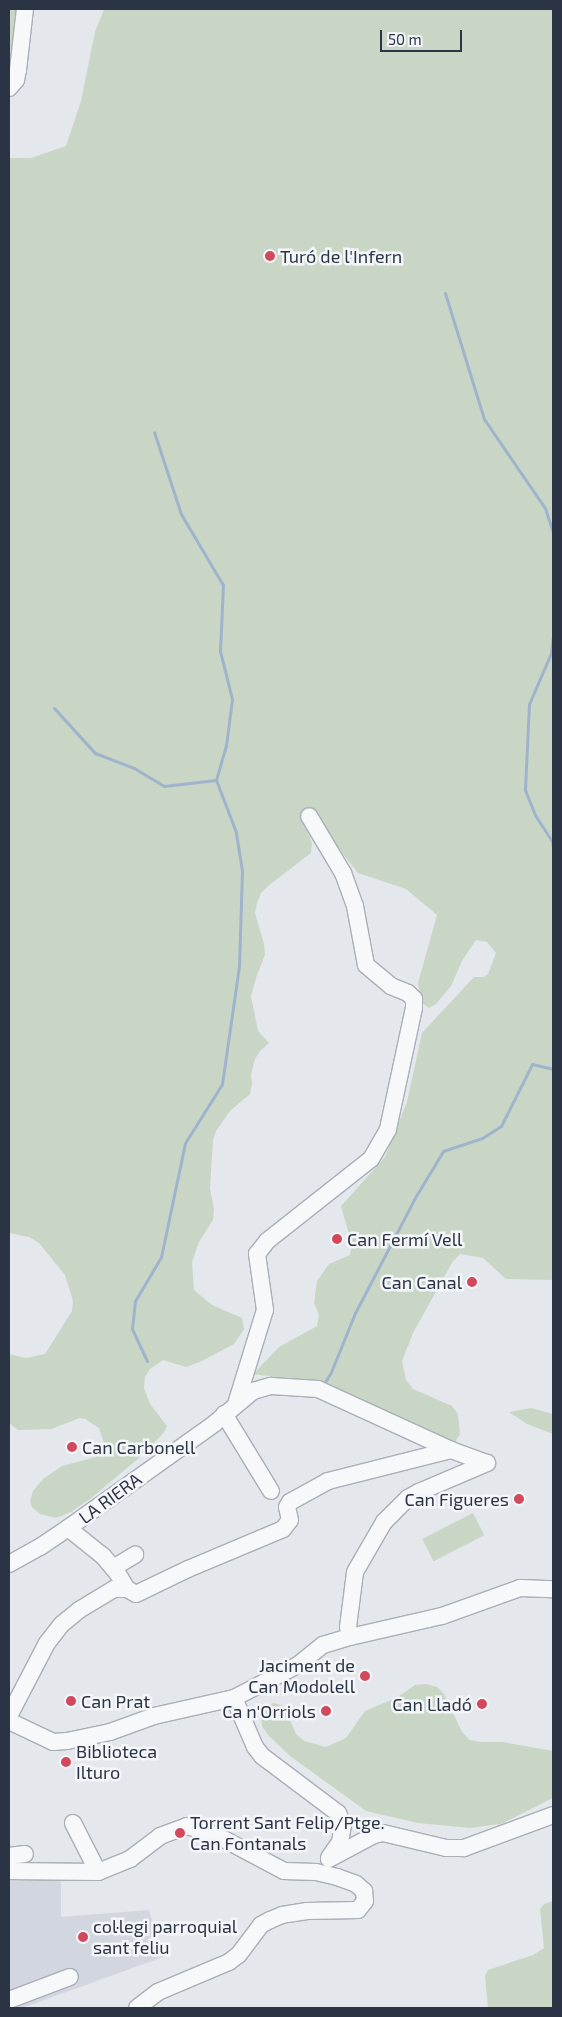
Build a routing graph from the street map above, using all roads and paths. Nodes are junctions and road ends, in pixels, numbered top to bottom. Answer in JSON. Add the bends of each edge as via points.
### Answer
{"nodes":[{"id":1,"x":24,"y":9,"type":"edge"},
{"id":2,"x":9,"y":88,"type":"edge"},
{"id":3,"x":309,"y":816,"type":"dead end"},
{"id":4,"x":230,"y":1409,"type":"junction"},
{"id":5,"x":451,"y":1450,"type":"junction"},
{"id":6,"x":271,"y":1491,"type":"dead end"},
{"id":7,"x":68,"y":1528,"type":"junction"},
{"id":8,"x":134,"y":1555,"type":"dead end"},
{"id":9,"x":9,"y":1564,"type":"edge"},
{"id":10,"x":113,"y":1568,"type":"junction"},
{"id":11,"x":553,"y":1588,"type":"edge"},
{"id":12,"x":127,"y":1589,"type":"junction"},
{"id":13,"x":350,"y":1637,"type":"junction"},
{"id":14,"x":234,"y":1698,"type":"junction"},
{"id":15,"x":9,"y":1716,"type":"edge"},
{"id":16,"x":9,"y":1721,"type":"edge"},
{"id":17,"x":553,"y":1815,"type":"edge"},
{"id":18,"x":74,"y":1823,"type":"dead end"},
{"id":19,"x":343,"y":1825,"type":"junction"},
{"id":20,"x":374,"y":1835,"type":"junction"},
{"id":21,"x":329,"y":1859,"type":"junction"},
{"id":22,"x":13,"y":1863,"type":"edge"},
{"id":23,"x":98,"y":1872,"type":"junction"},
{"id":24,"x":316,"y":1872,"type":"junction"},
{"id":25,"x":70,"y":1977,"type":"dead end"},
{"id":26,"x":9,"y":2000,"type":"edge"},
{"id":27,"x":137,"y":2008,"type":"edge"}],
"edges":[{"from":1,"to":2,"type":"street","via":[[18,70],[16,80]]},
{"from":3,"to":4,"type":"street","via":[[343,873],[354,906],[366,966],[391,986],[408,993],[414,999],[414,1008],[388,1129],[371,1159],[267,1241],[258,1254],[265,1310]]},
{"from":4,"to":5,"type":"street","name":"LA RIERA","via":[[253,1391],[271,1386],[318,1390]]},
{"from":4,"to":6,"type":"street"},
{"from":4,"to":7,"type":"street","name":"LA RIERA"},
{"from":5,"to":12,"type":"street","via":[[328,1481],[290,1502],[287,1507],[290,1520],[283,1529],[136,1594]]},
{"from":5,"to":13,"type":"street","name":"LA RIERA","via":[[487,1463],[418,1492],[384,1522],[355,1572],[348,1627]]},
{"from":7,"to":9,"type":"street","name":"LA RIERA"},
{"from":7,"to":10,"type":"street"},
{"from":8,"to":10,"type":"street"},
{"from":10,"to":12,"type":"street"},
{"from":11,"to":13,"type":"street","via":[[520,1588],[442,1616]]},
{"from":12,"to":15,"type":"street","via":[[114,1589],[62,1624],[47,1642]]},
{"from":13,"to":14,"type":"street","via":[[323,1645],[298,1666]]},
{"from":14,"to":16,"type":"street","via":[[154,1716],[110,1732],[67,1741],[53,1742]]},
{"from":14,"to":19,"type":"street","via":[[262,1756],[327,1804],[338,1814]]},
{"from":17,"to":20,"type":"street","via":[[464,1848],[446,1848],[383,1833]]},
{"from":18,"to":23,"type":"street"},
{"from":19,"to":20,"type":"street"},
{"from":19,"to":21,"type":"street","via":[[340,1842]]},
{"from":20,"to":21,"type":"street"},
{"from":21,"to":24,"type":"street"},
{"from":22,"to":23,"type":"street"},
{"from":23,"to":24,"type":"street","via":[[130,1860],[160,1836],[187,1826],[218,1836],[284,1871]]},
{"from":24,"to":27,"type":"street","via":[[356,1884],[364,1892],[365,1901],[358,1910],[306,1911],[270,1920],[229,1962],[158,1992]]},
{"from":25,"to":26,"type":"street"}]}
